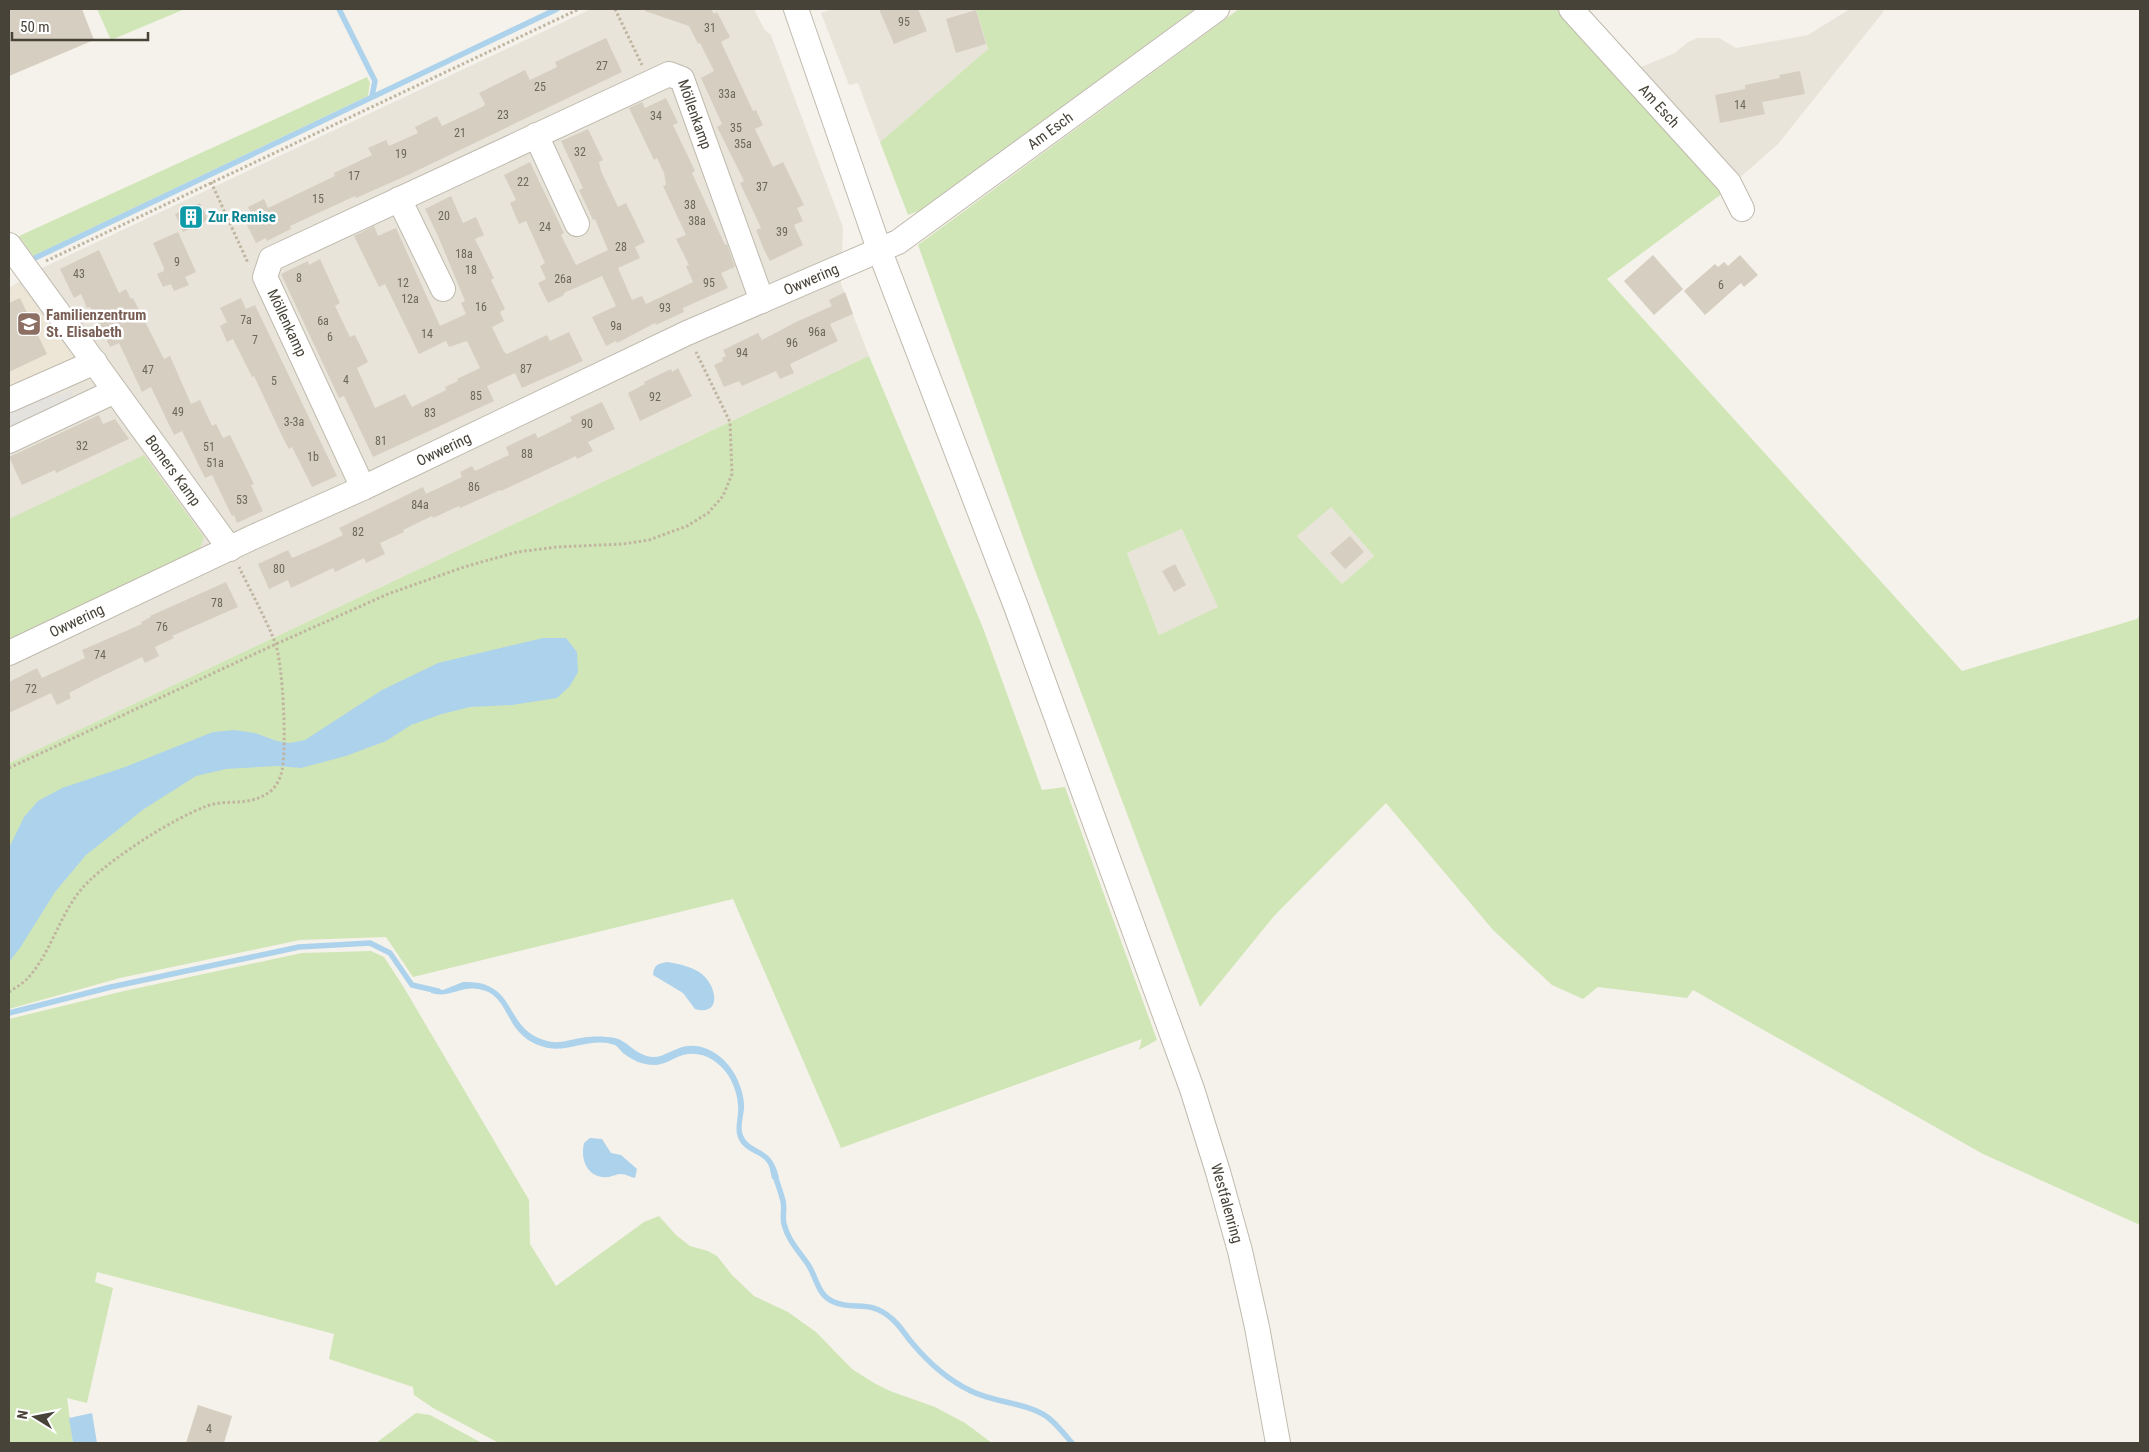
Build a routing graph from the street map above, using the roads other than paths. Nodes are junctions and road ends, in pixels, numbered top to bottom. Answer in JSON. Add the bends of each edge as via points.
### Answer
{"nodes":[{"id":1,"x":796,"y":9,"type":"edge"},
{"id":2,"x":1217,"y":9,"type":"edge"},
{"id":3,"x":1571,"y":9,"type":"edge"},
{"id":4,"x":536,"y":135,"type":"junction"},
{"id":5,"x":399,"y":199,"type":"junction"},
{"id":6,"x":1742,"y":208,"type":"dead end"},
{"id":7,"x":577,"y":224,"type":"dead end"},
{"id":8,"x":10,"y":248,"type":"edge"},
{"id":9,"x":879,"y":249,"type":"junction"},
{"id":10,"x":443,"y":289,"type":"dead end"},
{"id":11,"x":762,"y":301,"type":"junction"},
{"id":12,"x":95,"y":362,"type":"junction"},
{"id":13,"x":116,"y":391,"type":"junction"},
{"id":14,"x":9,"y":400,"type":"edge"},
{"id":15,"x":9,"y":441,"type":"edge"},
{"id":16,"x":363,"y":488,"type":"junction"},
{"id":17,"x":230,"y":549,"type":"junction"},
{"id":18,"x":9,"y":653,"type":"edge"},
{"id":19,"x":1278,"y":1443,"type":"edge"}],
"edges":[{"from":1,"to":9,"type":"street","name":"Westfalenring"},
{"from":2,"to":9,"type":"street","name":"Am Esch","via":[[898,242]]},
{"from":3,"to":6,"type":"street","name":"Am Esch","via":[[1729,182]]},
{"from":4,"to":5,"type":"street","name":"Möllenkamp"},
{"from":4,"to":7,"type":"street"},
{"from":4,"to":11,"type":"street","name":"Möllenkamp","via":[[669,74],[682,79]]},
{"from":5,"to":10,"type":"street"},
{"from":5,"to":16,"type":"street","name":"Möllenkamp","via":[[270,259],[265,277]]},
{"from":8,"to":12,"type":"street","name":"Bomers Kamp"},
{"from":9,"to":11,"type":"street","name":"Owwering"},
{"from":9,"to":19,"type":"street","name":"Westfalenring","via":[[1017,609],[1192,1088],[1240,1251]]},
{"from":11,"to":16,"type":"street","name":"Owwering","via":[[687,333]]},
{"from":12,"to":13,"type":"street","name":"Bomers Kamp"},
{"from":12,"to":14,"type":"street"},
{"from":13,"to":15,"type":"street"},
{"from":13,"to":17,"type":"street","name":"Bomers Kamp"},
{"from":16,"to":17,"type":"street","name":"Owwering"},
{"from":17,"to":18,"type":"street","name":"Owwering"}]}
